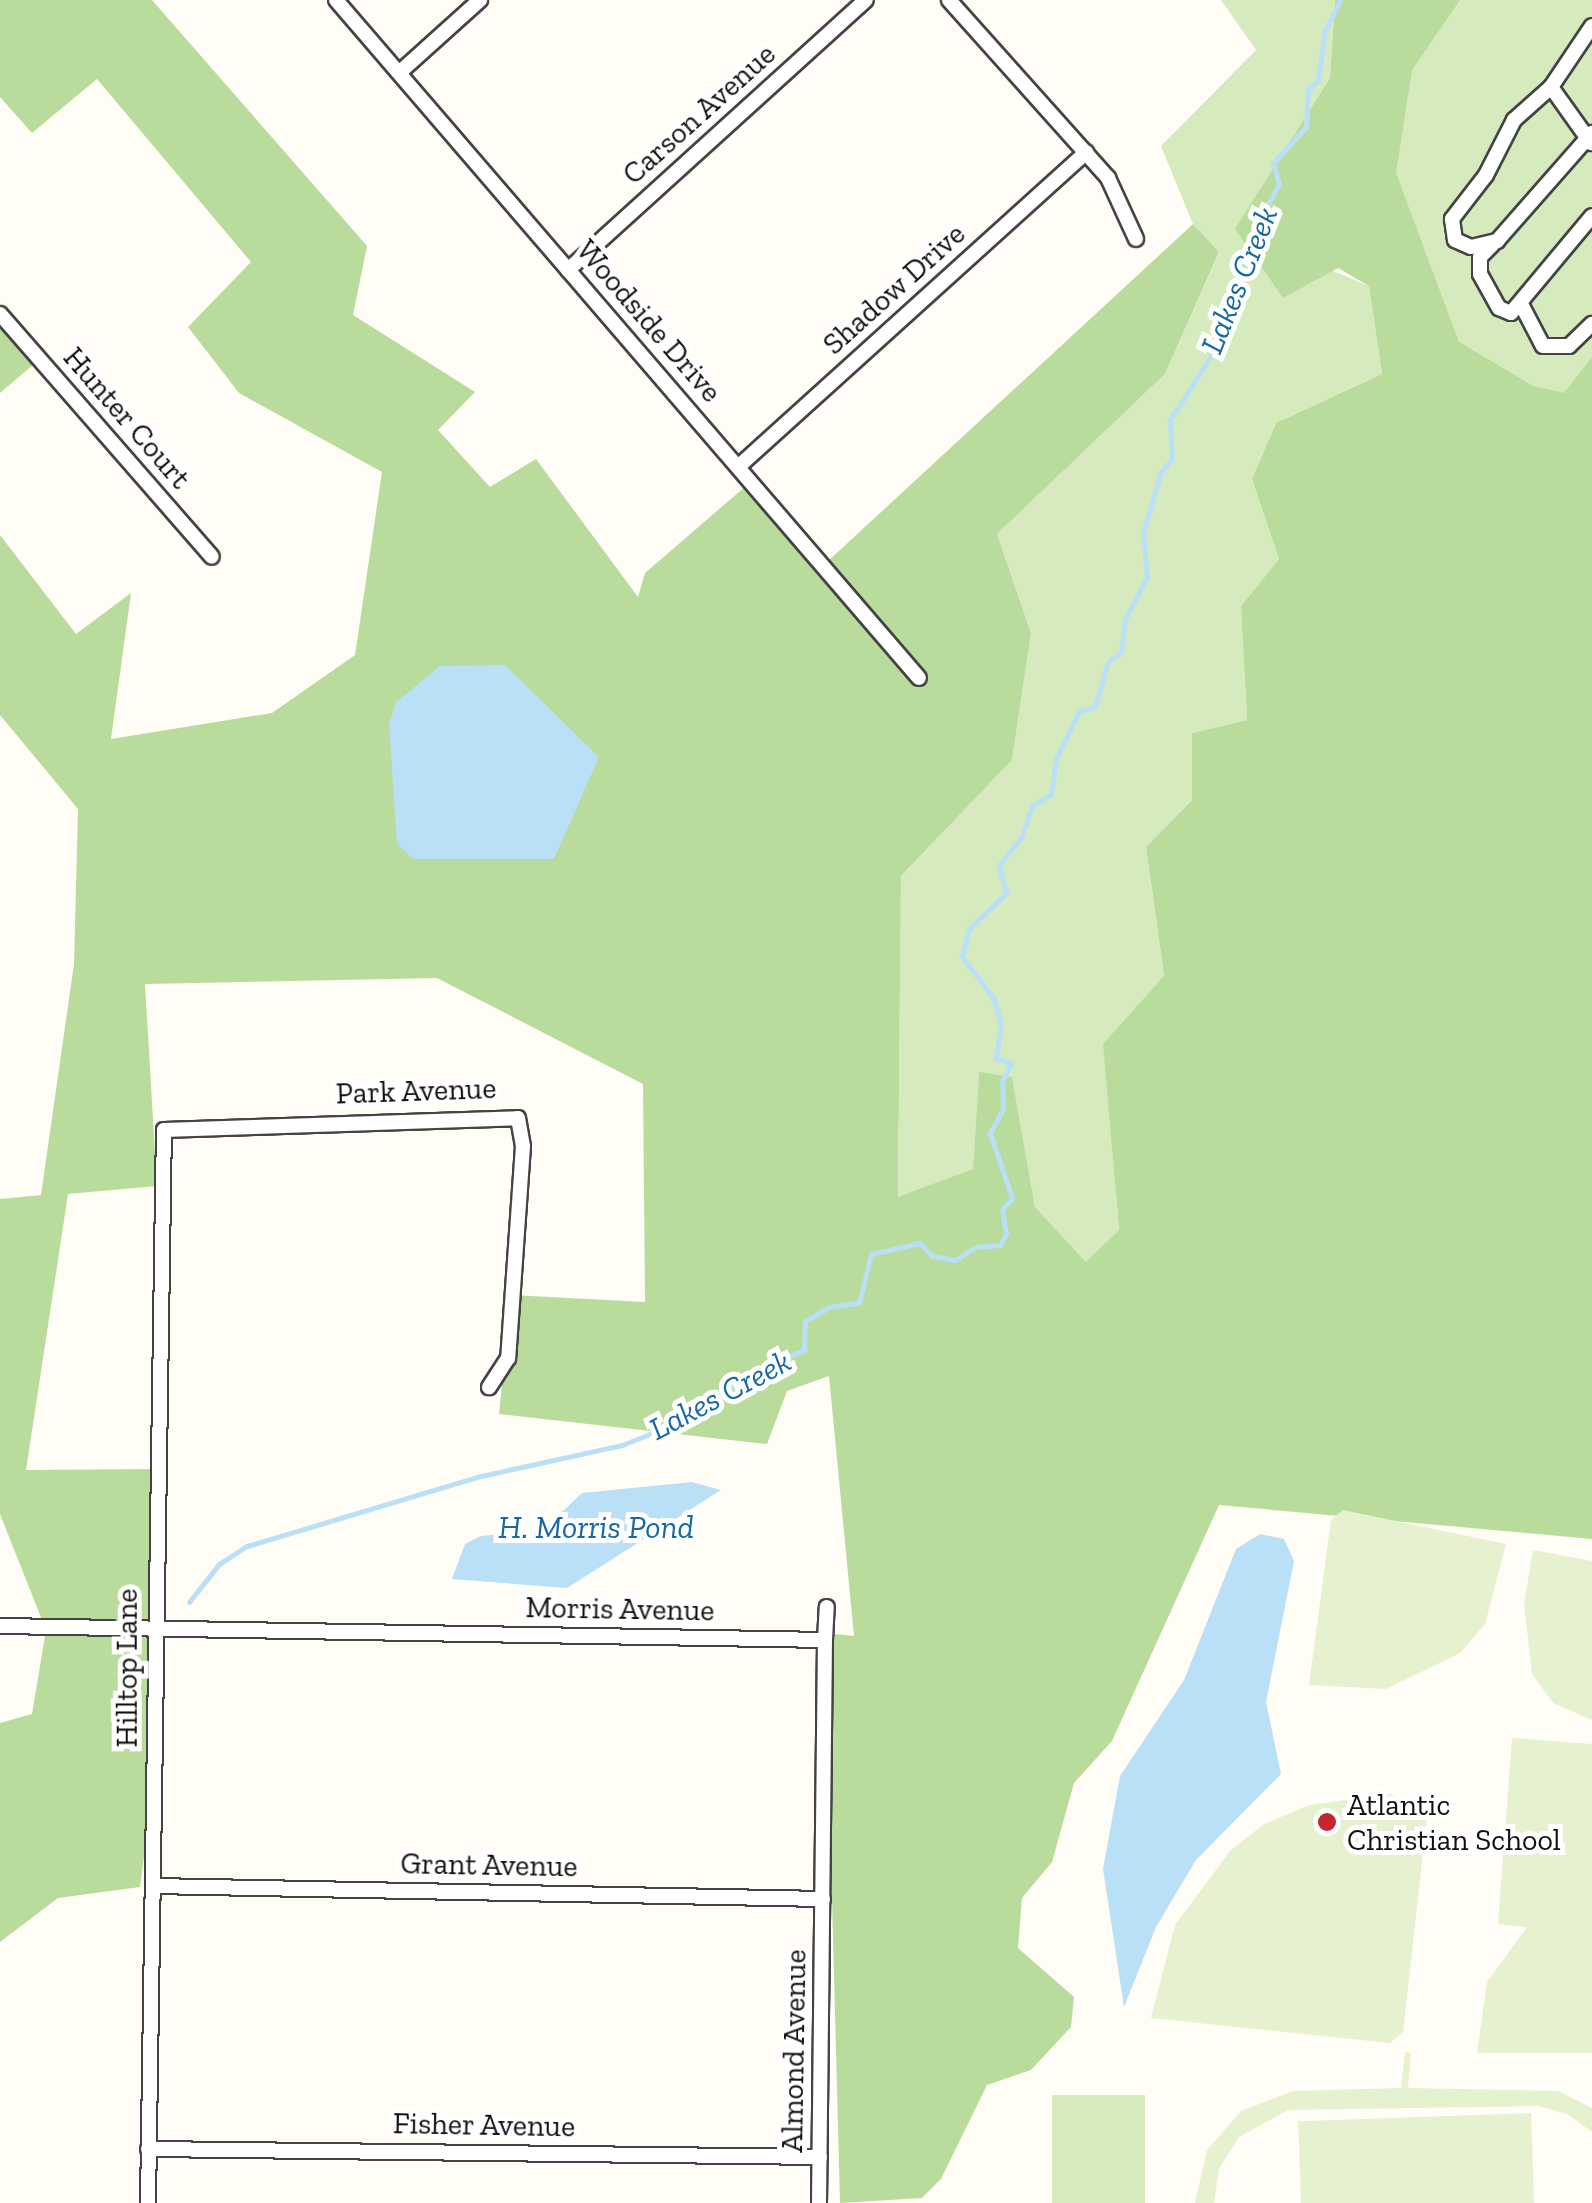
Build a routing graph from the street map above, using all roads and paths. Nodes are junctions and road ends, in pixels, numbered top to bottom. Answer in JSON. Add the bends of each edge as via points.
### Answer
{"nodes":[{"id":1,"x":336,"y":0,"type":"edge"},
{"id":2,"x":480,"y":0,"type":"edge"},
{"id":3,"x":866,"y":0,"type":"edge"},
{"id":4,"x":949,"y":0,"type":"edge"},
{"id":5,"x":1592,"y":26,"type":"edge"},
{"id":6,"x":400,"y":72,"type":"junction"},
{"id":7,"x":1551,"y":87,"type":"junction"},
{"id":8,"x":1590,"y":138,"type":"edge"},
{"id":9,"x":1086,"y":152,"type":"junction"},
{"id":10,"x":1592,"y":216,"type":"edge"},
{"id":11,"x":1136,"y":239,"type":"dead end"},
{"id":12,"x":1496,"y":241,"type":"junction"},
{"id":13,"x":568,"y":270,"type":"junction"},
{"id":14,"x":1520,"y":304,"type":"junction"},
{"id":15,"x":0,"y":314,"type":"edge"},
{"id":16,"x":1592,"y":324,"type":"edge"},
{"id":17,"x":738,"y":466,"type":"junction"},
{"id":18,"x":212,"y":558,"type":"dead end"},
{"id":19,"x":919,"y":678,"type":"dead end"},
{"id":20,"x":162,"y":1134,"type":"joint"},
{"id":21,"x":489,"y":1387,"type":"dead end"},
{"id":22,"x":827,"y":1607,"type":"dead end"},
{"id":23,"x":0,"y":1626,"type":"edge"},
{"id":24,"x":154,"y":1631,"type":"junction"},
{"id":25,"x":825,"y":1640,"type":"junction"},
{"id":26,"x":154,"y":1886,"type":"junction"},
{"id":27,"x":823,"y":1900,"type":"junction"},
{"id":28,"x":148,"y":2149,"type":"junction"},
{"id":29,"x":820,"y":2157,"type":"junction"},
{"id":30,"x":148,"y":2203,"type":"edge"},
{"id":31,"x":819,"y":2203,"type":"edge"}],
"edges":[{"from":1,"to":6,"type":"street","name":"Woodside Drive"},
{"from":2,"to":6,"type":"street"},
{"from":3,"to":13,"type":"street","name":"Carson Avenue"},
{"from":4,"to":9,"type":"street"},
{"from":5,"to":7,"type":"street"},
{"from":6,"to":13,"type":"street","name":"Woodside Drive"},
{"from":7,"to":8,"type":"street"},
{"from":7,"to":12,"type":"street","via":[[1514,120],[1486,176],[1452,219],[1460,244]]},
{"from":8,"to":12,"type":"street"},
{"from":9,"to":11,"type":"street","via":[[1108,178]]},
{"from":9,"to":17,"type":"street","name":"Shadow Drive"},
{"from":10,"to":14,"type":"street"},
{"from":12,"to":14,"type":"street","via":[[1480,257],[1482,280],[1502,311],[1511,313]]},
{"from":13,"to":17,"type":"street","name":"Woodside Drive"},
{"from":14,"to":16,"type":"street","via":[[1543,346],[1570,346]]},
{"from":15,"to":18,"type":"street","name":"Hunter Court"},
{"from":17,"to":19,"type":"street","name":"Woodside Drive"},
{"from":20,"to":21,"type":"street","name":"Park Avenue","via":[[181,1125],[518,1118],[523,1146],[508,1358]]},
{"from":20,"to":24,"type":"street","name":"Hilltop Lane"},
{"from":22,"to":25,"type":"street"},
{"from":23,"to":24,"type":"street","name":"Morris Avenue"},
{"from":24,"to":25,"type":"street","name":"Morris Avenue"},
{"from":24,"to":26,"type":"street","name":"Hilltop Lane"},
{"from":25,"to":27,"type":"street"},
{"from":26,"to":27,"type":"street","name":"Grant Avenue"},
{"from":26,"to":28,"type":"street","name":"Hilltop Lane"},
{"from":27,"to":29,"type":"street","name":"Almond Avenue"},
{"from":28,"to":29,"type":"street","name":"Fisher Avenue"},
{"from":28,"to":30,"type":"street","name":"Hilltop Lane"},
{"from":29,"to":31,"type":"street","name":"Almond Avenue"}]}
